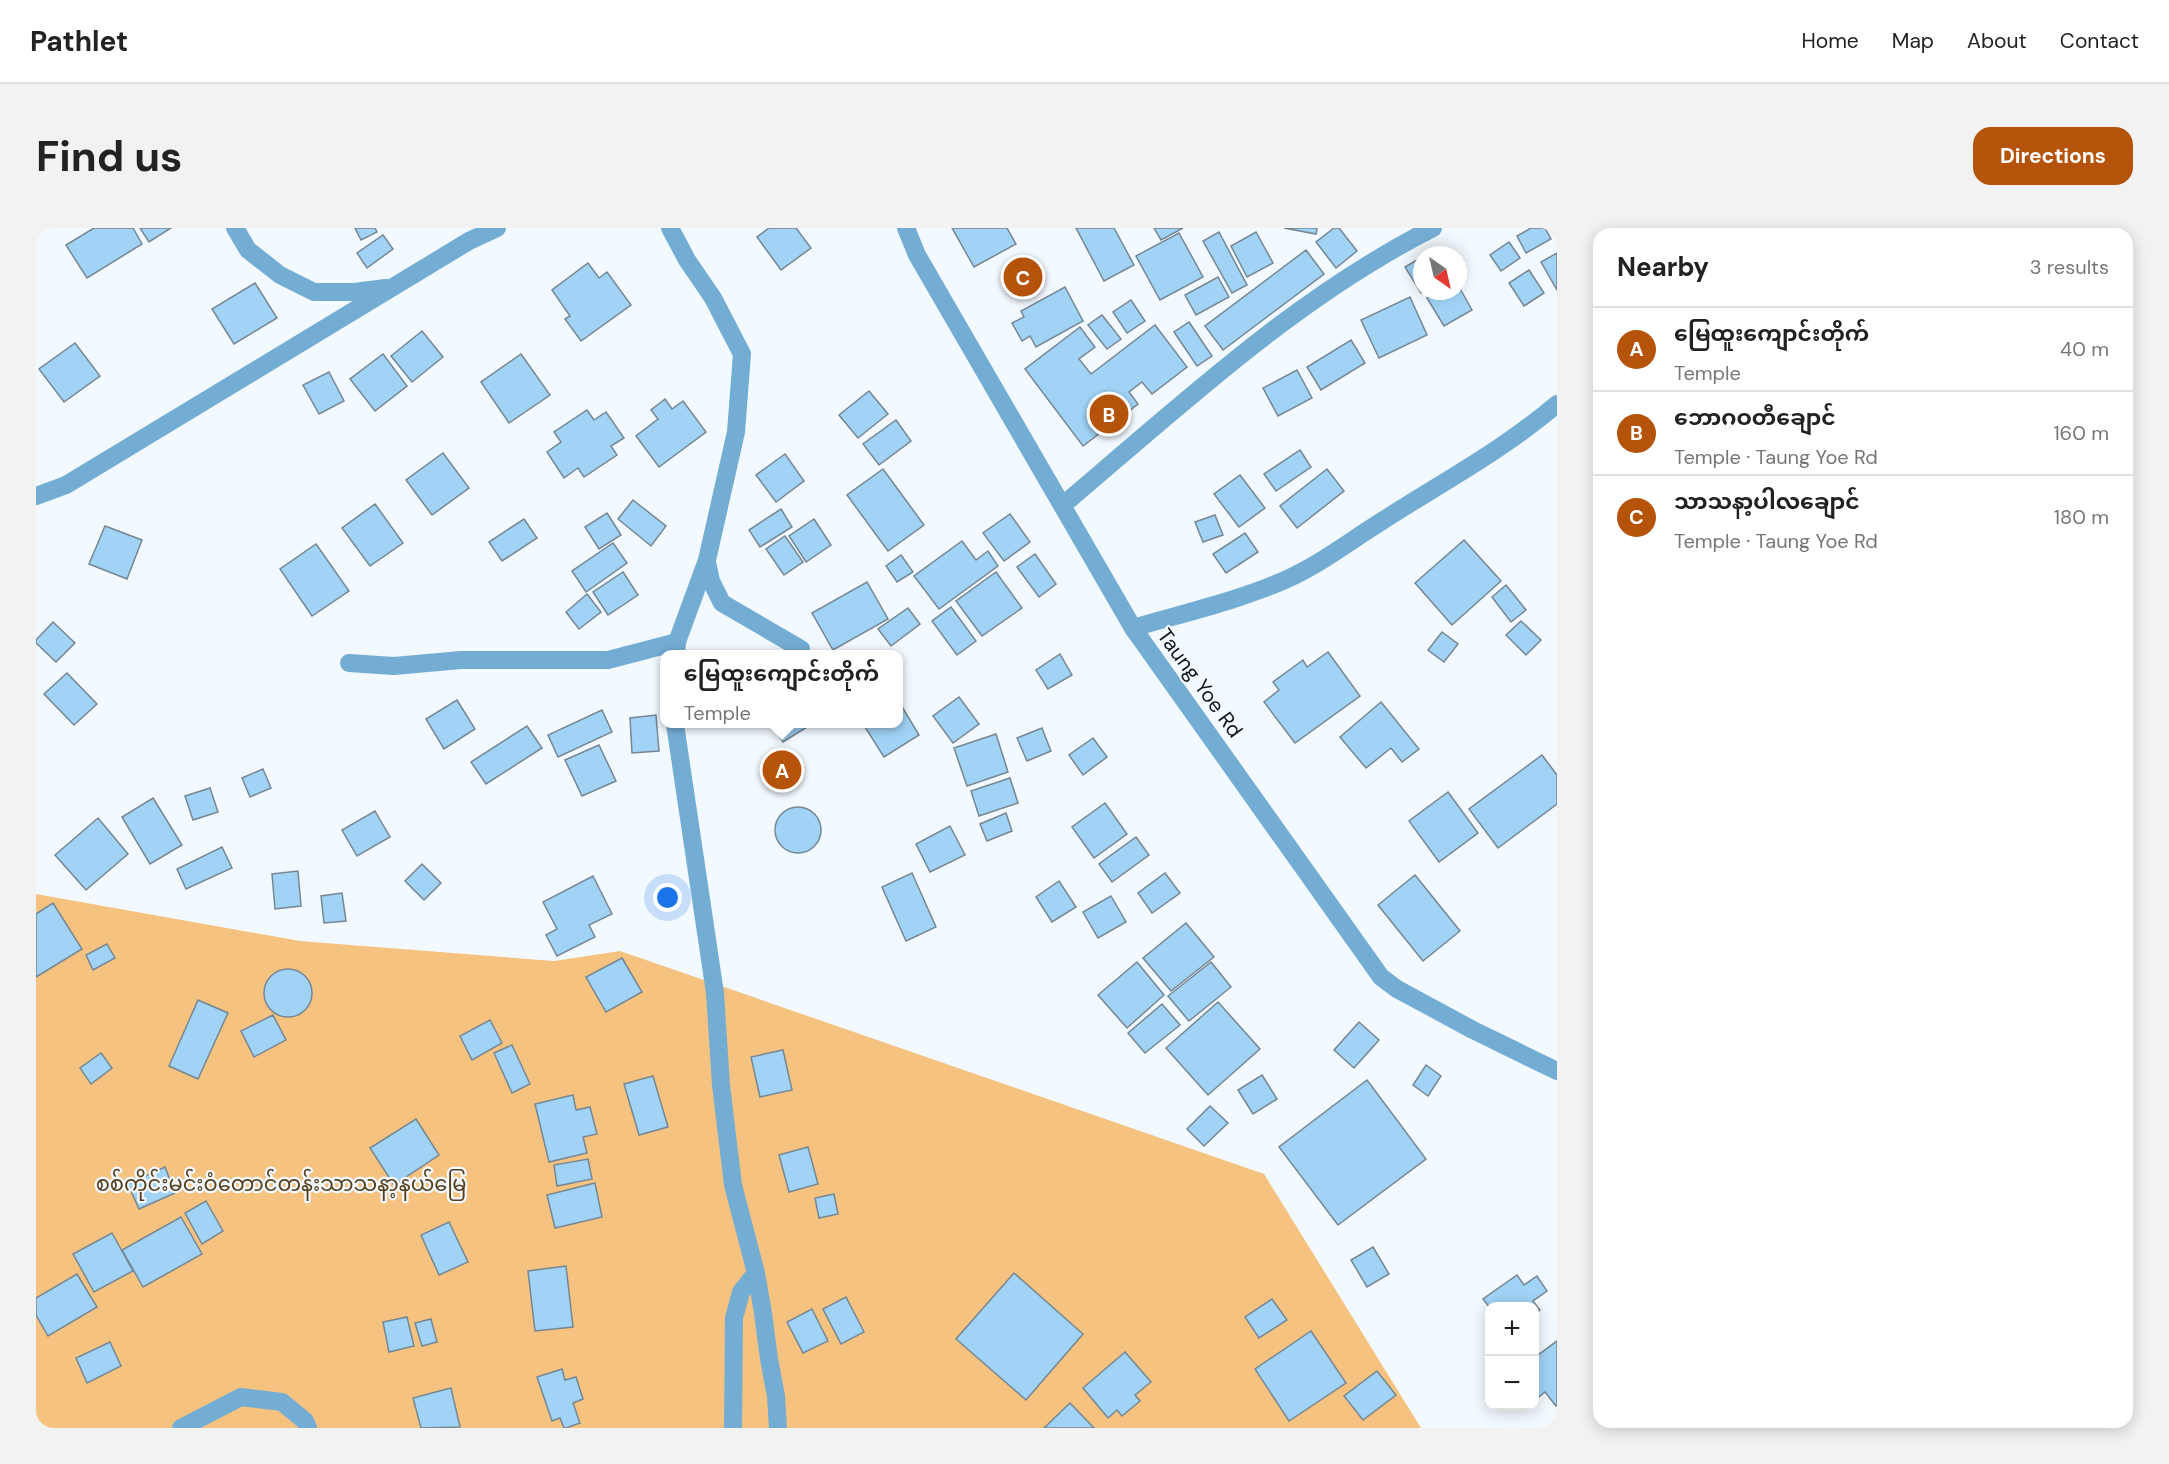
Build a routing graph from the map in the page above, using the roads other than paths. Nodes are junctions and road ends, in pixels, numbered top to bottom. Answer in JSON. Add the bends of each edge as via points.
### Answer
{"nodes":[{"id":1,"x":235,"y":228,"type":"edge"},
{"id":2,"x":497,"y":228,"type":"edge"},
{"id":3,"x":670,"y":228,"type":"edge"},
{"id":4,"x":906,"y":228,"type":"edge"},
{"id":5,"x":1433,"y":228,"type":"edge"},
{"id":6,"x":464,"y":234,"type":"edge"},
{"id":7,"x":391,"y":288,"type":"junction"},
{"id":8,"x":1557,"y":404,"type":"edge"},
{"id":9,"x":36,"y":496,"type":"edge"},
{"id":10,"x":1063,"y":505,"type":"junction"},
{"id":11,"x":707,"y":560,"type":"junction"},
{"id":12,"x":1133,"y":628,"type":"junction"},
{"id":13,"x":676,"y":648,"type":"edge"},
{"id":14,"x":801,"y":649,"type":"dead end"},
{"id":15,"x":660,"y":651,"type":"edge"},
{"id":16,"x":349,"y":663,"type":"dead end"},
{"id":17,"x":676,"y":728,"type":"edge"},
{"id":18,"x":1557,"y":1071,"type":"edge"},
{"id":19,"x":756,"y":1273,"type":"junction"},
{"id":20,"x":181,"y":1428,"type":"edge"},
{"id":21,"x":308,"y":1428,"type":"edge"},
{"id":22,"x":732,"y":1428,"type":"edge"},
{"id":23,"x":778,"y":1428,"type":"edge"}],
"edges":[{"from":1,"to":7,"type":"street","via":[[248,250],[280,275],[315,292]]},
{"from":2,"to":6,"type":"street"},
{"from":3,"to":11,"type":"street","via":[[742,354],[736,432]]},
{"from":4,"to":10,"type":"street","name":"Taung Yoe Rd","via":[[917,255]]},
{"from":5,"to":10,"type":"street","via":[[1403,243],[1240,354]]},
{"from":6,"to":7,"type":"street"},
{"from":7,"to":9,"type":"street","via":[[66,484]]},
{"from":8,"to":12,"type":"street","via":[[1527,429],[1328,558],[1250,595]]},
{"from":10,"to":12,"type":"street","name":"Taung Yoe Rd"},
{"from":11,"to":13,"type":"street"},
{"from":11,"to":14,"type":"street","via":[[711,581],[722,603]]},
{"from":12,"to":18,"type":"street","name":"Taung Yoe Rd","via":[[1381,977],[1396,989]]},
{"from":15,"to":16,"type":"street","via":[[608,660],[460,660],[394,666]]},
{"from":17,"to":19,"type":"street","via":[[715,993],[733,1185]]},
{"from":19,"to":22,"type":"street","via":[[741,1292],[734,1318]]},
{"from":19,"to":23,"type":"street"},
{"from":20,"to":21,"type":"street","via":[[241,1397],[282,1402]]}]}
